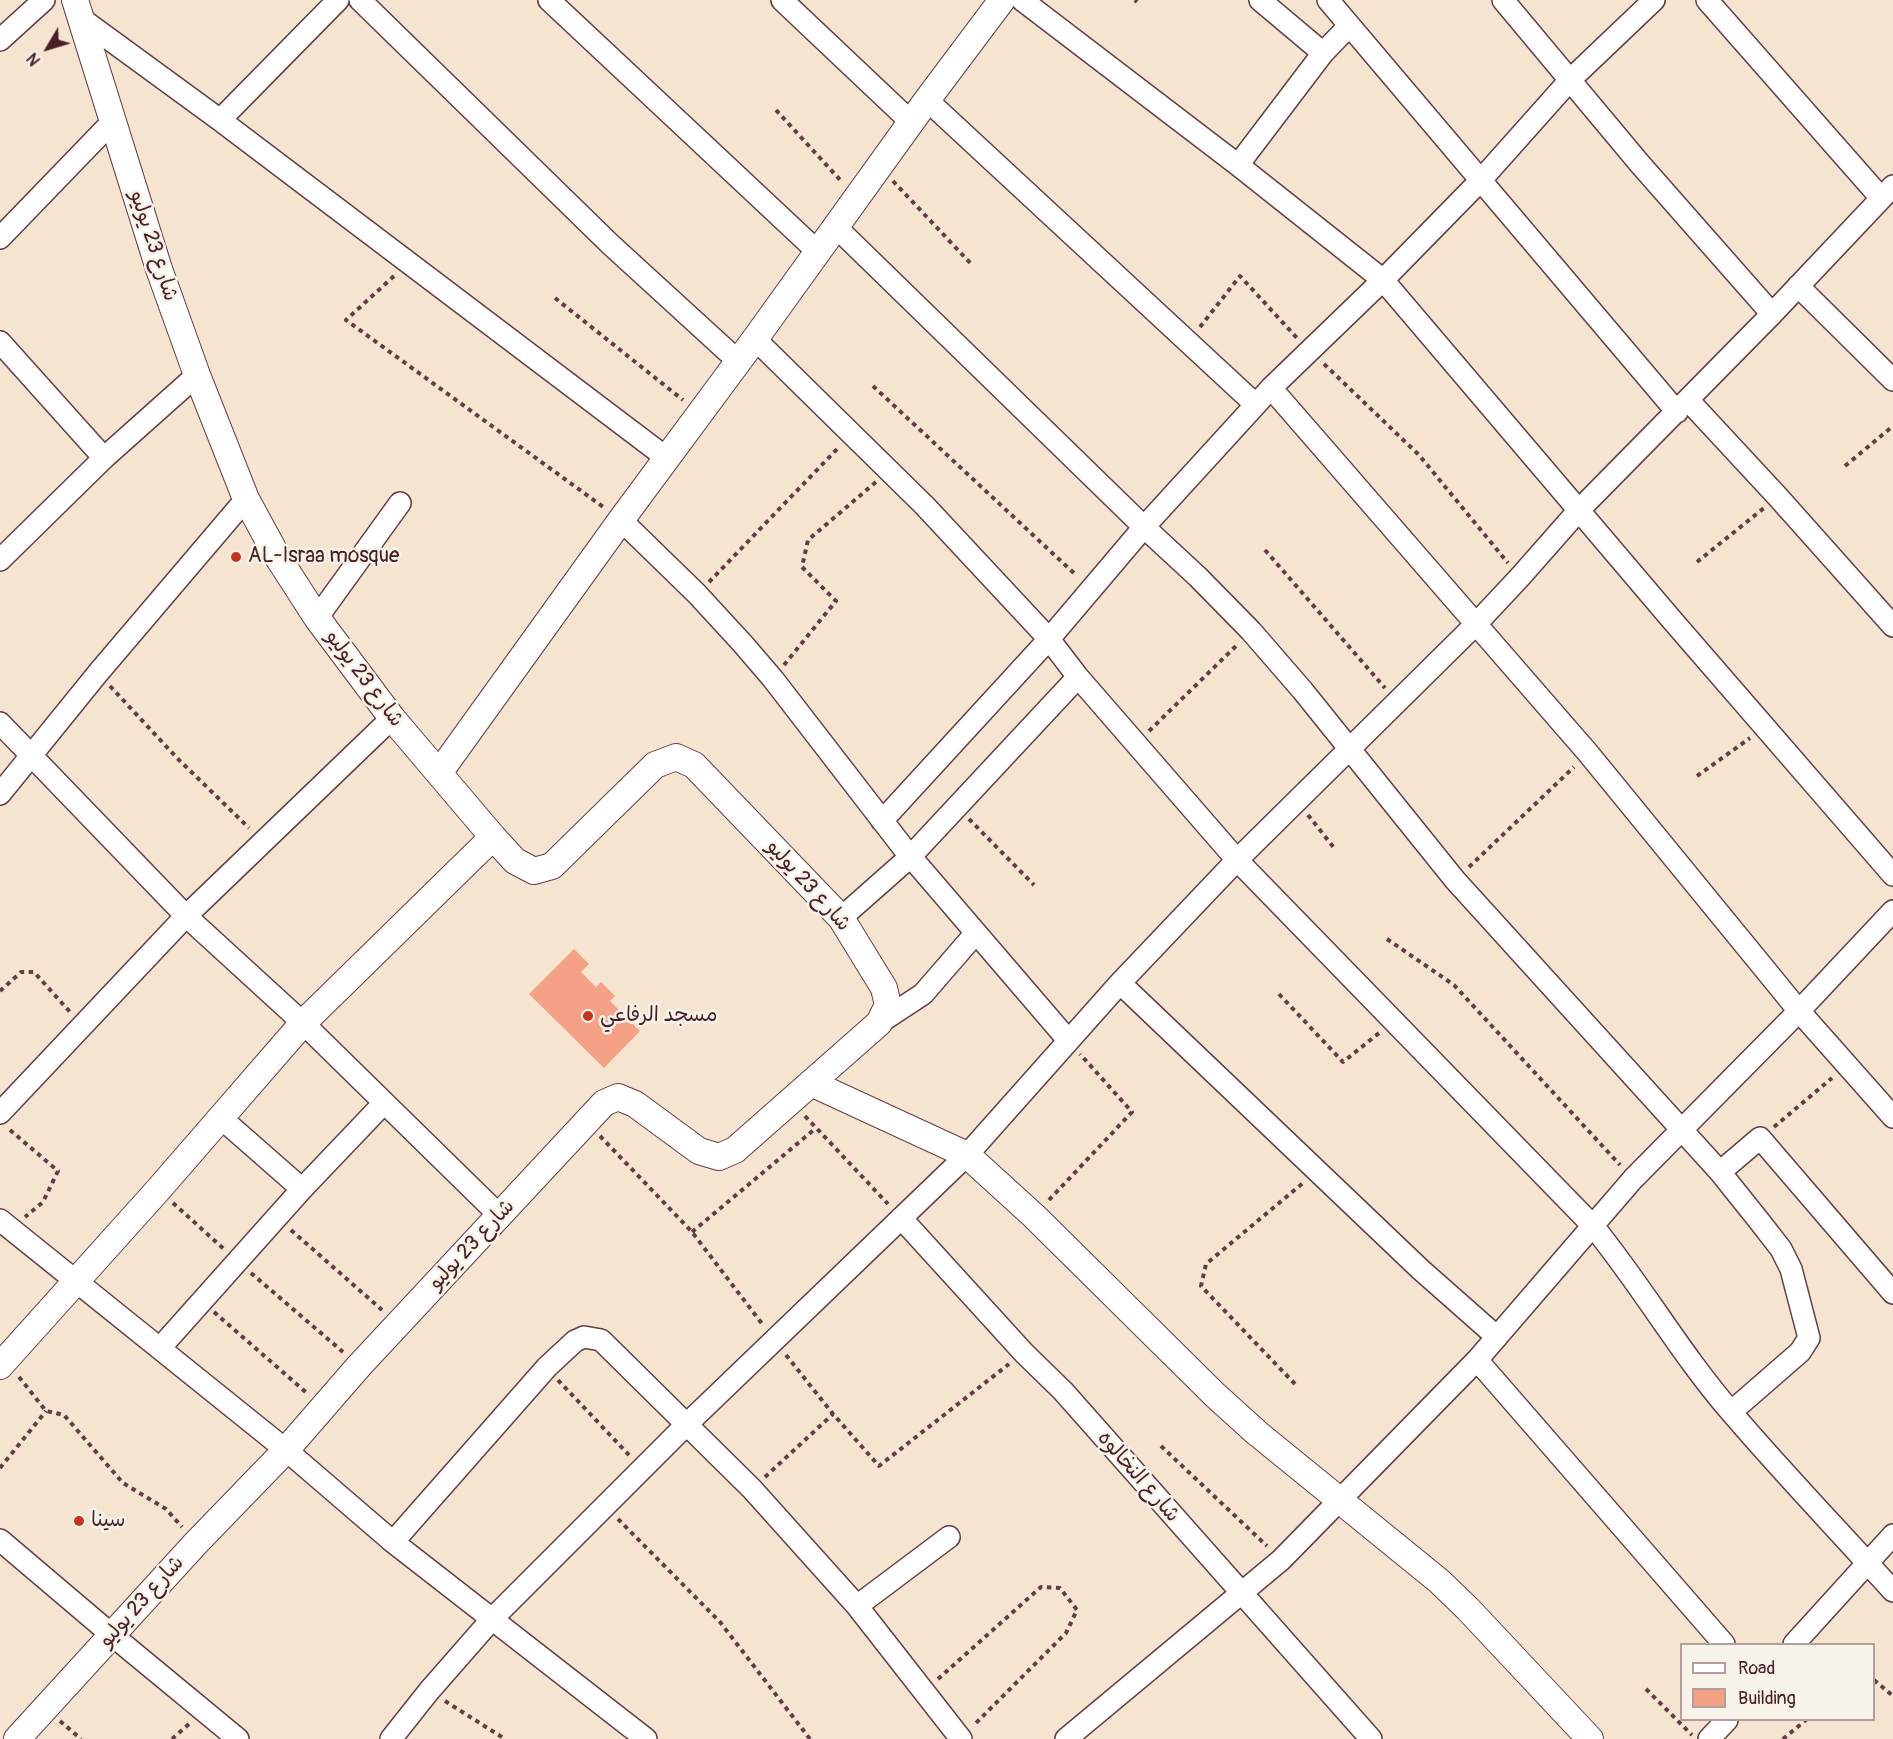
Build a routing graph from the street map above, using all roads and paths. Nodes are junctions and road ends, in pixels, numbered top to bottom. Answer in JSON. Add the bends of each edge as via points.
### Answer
{"nodes":[{"id":1,"x":44,"y":0,"type":"edge"},
{"id":2,"x":338,"y":0,"type":"edge"},
{"id":3,"x":360,"y":0,"type":"edge"},
{"id":4,"x":549,"y":0,"type":"edge"},
{"id":5,"x":782,"y":0,"type":"edge"},
{"id":6,"x":1002,"y":0,"type":"edge"},
{"id":7,"x":1022,"y":0,"type":"edge"},
{"id":8,"x":1260,"y":0,"type":"edge"},
{"id":9,"x":1328,"y":0,"type":"edge"},
{"id":10,"x":1503,"y":0,"type":"edge"},
{"id":11,"x":1654,"y":0,"type":"edge"},
{"id":12,"x":1707,"y":0,"type":"edge"},
{"id":13,"x":77,"y":8,"type":"edge"},
{"id":14,"x":1349,"y":26,"type":"junction"},
{"id":15,"x":0,"y":40,"type":"edge"},
{"id":16,"x":1323,"y":53,"type":"junction"},
{"id":17,"x":1570,"y":80,"type":"junction"},
{"id":18,"x":927,"y":100,"type":"junction"},
{"id":19,"x":776,"y":110,"type":"dead end"},
{"id":20,"x":220,"y":120,"type":"junction"},
{"id":21,"x":113,"y":121,"type":"junction"},
{"id":22,"x":911,"y":122,"type":"junction"},
{"id":23,"x":1238,"y":165,"type":"junction"},
{"id":24,"x":880,"y":167,"type":"junction"},
{"id":25,"x":1480,"y":181,"type":"junction"},
{"id":26,"x":1887,"y":192,"type":"edge"},
{"id":27,"x":857,"y":198,"type":"junction"},
{"id":28,"x":836,"y":227,"type":"junction"},
{"id":29,"x":0,"y":238,"type":"edge"},
{"id":30,"x":818,"y":252,"type":"junction"},
{"id":31,"x":408,"y":263,"type":"junction"},
{"id":32,"x":973,"y":266,"type":"dead end"},
{"id":33,"x":1383,"y":280,"type":"junction"},
{"id":34,"x":1798,"y":286,"type":"junction"},
{"id":35,"x":555,"y":298,"type":"dead end"},
{"id":36,"x":1772,"y":314,"type":"junction"},
{"id":37,"x":755,"y":339,"type":"junction"},
{"id":38,"x":0,"y":342,"type":"edge"},
{"id":39,"x":1189,"y":343,"type":"junction"},
{"id":40,"x":1308,"y":350,"type":"junction"},
{"id":41,"x":739,"y":362,"type":"junction"},
{"id":42,"x":197,"y":375,"type":"junction"},
{"id":43,"x":1893,"y":380,"type":"edge"},
{"id":44,"x":873,"y":386,"type":"dead end"},
{"id":45,"x":1271,"y":388,"type":"junction"},
{"id":46,"x":1256,"y":404,"type":"junction"},
{"id":47,"x":1682,"y":406,"type":"junction"},
{"id":48,"x":700,"y":414,"type":"junction"},
{"id":49,"x":1893,"y":426,"type":"edge"},
{"id":50,"x":852,"y":434,"type":"junction"},
{"id":51,"x":104,"y":458,"type":"junction"},
{"id":52,"x":668,"y":459,"type":"junction"},
{"id":53,"x":1845,"y":466,"type":"dead end"},
{"id":54,"x":890,"y":471,"type":"junction"},
{"id":55,"x":1778,"y":497,"type":"junction"},
{"id":56,"x":246,"y":499,"type":"junction"},
{"id":57,"x":400,"y":503,"type":"dead end"},
{"id":58,"x":1579,"y":510,"type":"junction"},
{"id":59,"x":621,"y":520,"type":"junction"},
{"id":60,"x":1144,"y":527,"type":"junction"},
{"id":61,"x":1265,"y":550,"type":"dead end"},
{"id":62,"x":0,"y":560,"type":"edge"},
{"id":63,"x":1697,"y":562,"type":"dead end"},
{"id":64,"x":1520,"y":577,"type":"junction"},
{"id":65,"x":1091,"y":589,"type":"junction"},
{"id":66,"x":697,"y":594,"type":"junction"},
{"id":67,"x":317,"y":618,"type":"junction"},
{"id":68,"x":1476,"y":624,"type":"junction"},
{"id":69,"x":1893,"y":626,"type":"edge"},
{"id":70,"x":1251,"y":631,"type":"junction"},
{"id":71,"x":1049,"y":639,"type":"junction"},
{"id":72,"x":98,"y":673,"type":"junction"},
{"id":73,"x":1078,"y":677,"type":"junction"},
{"id":74,"x":772,"y":679,"type":"junction"},
{"id":75,"x":1397,"y":701,"type":"junction"},
{"id":76,"x":392,"y":718,"type":"junction"},
{"id":77,"x":0,"y":723,"type":"edge"},
{"id":78,"x":1765,"y":727,"type":"junction"},
{"id":79,"x":1135,"y":744,"type":"junction"},
{"id":80,"x":1349,"y":748,"type":"junction"},
{"id":81,"x":1588,"y":753,"type":"junction"},
{"id":82,"x":31,"y":755,"type":"junction"},
{"id":83,"x":438,"y":773,"type":"junction"},
{"id":84,"x":1697,"y":776,"type":"dead end"},
{"id":85,"x":0,"y":794,"type":"edge"},
{"id":86,"x":1297,"y":801,"type":"junction"},
{"id":87,"x":958,"y":807,"type":"junction"},
{"id":88,"x":882,"y":820,"type":"junction"},
{"id":89,"x":493,"y":837,"type":"junction"},
{"id":90,"x":263,"y":841,"type":"junction"},
{"id":91,"x":1335,"y":849,"type":"dead end"},
{"id":92,"x":910,"y":857,"type":"junction"},
{"id":93,"x":1237,"y":860,"type":"junction"},
{"id":94,"x":1893,"y":875,"type":"edge"},
{"id":95,"x":1455,"y":880,"type":"junction"},
{"id":96,"x":1034,"y":885,"type":"dead end"},
{"id":97,"x":1893,"y":911,"type":"edge"},
{"id":98,"x":186,"y":916,"type":"junction"},
{"id":99,"x":841,"y":918,"type":"junction"},
{"id":100,"x":975,"y":934,"type":"junction"},
{"id":101,"x":1387,"y":939,"type":"dead end"},
{"id":102,"x":1120,"y":983,"type":"junction"},
{"id":103,"x":0,"y":991,"type":"edge"},
{"id":104,"x":1279,"y":994,"type":"dead end"},
{"id":105,"x":1799,"y":1011,"type":"junction"},
{"id":106,"x":1394,"y":1021,"type":"junction"},
{"id":107,"x":303,"y":1023,"type":"junction"},
{"id":108,"x":879,"y":1023,"type":"junction"},
{"id":109,"x":82,"y":1025,"type":"junction"},
{"id":110,"x":1068,"y":1040,"type":"junction"},
{"id":111,"x":1846,"y":1065,"type":"junction"},
{"id":112,"x":811,"y":1083,"type":"junction"},
{"id":113,"x":791,"y":1101,"type":"junction"},
{"id":114,"x":384,"y":1104,"type":"junction"},
{"id":115,"x":1893,"y":1117,"type":"edge"},
{"id":116,"x":221,"y":1118,"type":"junction"},
{"id":117,"x":4,"y":1121,"type":"edge"},
{"id":118,"x":586,"y":1121,"type":"junction"},
{"id":119,"x":816,"y":1128,"type":"junction"},
{"id":120,"x":1682,"y":1129,"type":"junction"},
{"id":121,"x":1760,"y":1138,"type":"junction"},
{"id":122,"x":967,"y":1155,"type":"junction"},
{"id":123,"x":1318,"y":1170,"type":"junction"},
{"id":124,"x":1720,"y":1172,"type":"junction"},
{"id":125,"x":1633,"y":1179,"type":"junction"},
{"id":126,"x":302,"y":1189,"type":"junction"},
{"id":127,"x":158,"y":1190,"type":"junction"},
{"id":128,"x":500,"y":1216,"type":"junction"},
{"id":129,"x":1034,"y":1216,"type":"junction"},
{"id":130,"x":277,"y":1217,"type":"junction"},
{"id":131,"x":901,"y":1218,"type":"junction"},
{"id":132,"x":5,"y":1225,"type":"edge"},
{"id":133,"x":1593,"y":1226,"type":"junction"},
{"id":134,"x":237,"y":1262,"type":"junction"},
{"id":135,"x":76,"y":1283,"type":"junction"},
{"id":136,"x":1893,"y":1293,"type":"edge"},
{"id":137,"x":202,"y":1302,"type":"junction"},
{"id":138,"x":399,"y":1325,"type":"junction"},
{"id":139,"x":1497,"y":1336,"type":"junction"},
{"id":140,"x":160,"y":1348,"type":"junction"},
{"id":141,"x":1024,"y":1353,"type":"junction"},
{"id":142,"x":1477,"y":1360,"type":"junction"},
{"id":143,"x":3,"y":1363,"type":"edge"},
{"id":144,"x":359,"y":1366,"type":"junction"},
{"id":145,"x":547,"y":1367,"type":"junction"},
{"id":146,"x":1295,"y":1384,"type":"dead end"},
{"id":147,"x":322,"y":1407,"type":"junction"},
{"id":148,"x":46,"y":1411,"type":"junction"},
{"id":149,"x":1731,"y":1412,"type":"junction"},
{"id":150,"x":686,"y":1425,"type":"junction"},
{"id":151,"x":1161,"y":1446,"type":"dead end"},
{"id":152,"x":286,"y":1449,"type":"junction"},
{"id":153,"x":0,"y":1468,"type":"edge"},
{"id":154,"x":642,"y":1469,"type":"junction"},
{"id":155,"x":752,"y":1489,"type":"junction"},
{"id":156,"x":1339,"y":1500,"type":"junction"},
{"id":157,"x":604,"y":1506,"type":"junction"},
{"id":158,"x":1893,"y":1535,"type":"edge"},
{"id":159,"x":949,"y":1536,"type":"dead end"},
{"id":160,"x":0,"y":1540,"type":"edge"},
{"id":161,"x":393,"y":1542,"type":"junction"},
{"id":162,"x":196,"y":1543,"type":"junction"},
{"id":163,"x":1281,"y":1560,"type":"junction"},
{"id":164,"x":1868,"y":1562,"type":"junction"},
{"id":165,"x":1893,"y":1591,"type":"edge"},
{"id":166,"x":1242,"y":1595,"type":"junction"},
{"id":167,"x":857,"y":1606,"type":"junction"},
{"id":168,"x":492,"y":1619,"type":"junction"},
{"id":169,"x":112,"y":1635,"type":"junction"},
{"id":170,"x":1723,"y":1643,"type":"edge"},
{"id":171,"x":1795,"y":1643,"type":"edge"},
{"id":172,"x":1875,"y":1681,"type":"edge"},
{"id":173,"x":1646,"y":1689,"type":"dead end"},
{"id":174,"x":429,"y":1691,"type":"junction"},
{"id":175,"x":925,"y":1692,"type":"junction"},
{"id":176,"x":1893,"y":1696,"type":"edge"},
{"id":177,"x":1725,"y":1721,"type":"edge"},
{"id":178,"x":1804,"y":1721,"type":"edge"},
{"id":179,"x":17,"y":1739,"type":"edge"},
{"id":180,"x":238,"y":1739,"type":"edge"},
{"id":181,"x":391,"y":1739,"type":"edge"},
{"id":182,"x":505,"y":1739,"type":"edge"},
{"id":183,"x":646,"y":1739,"type":"edge"},
{"id":184,"x":810,"y":1739,"type":"edge"},
{"id":185,"x":960,"y":1739,"type":"edge"},
{"id":186,"x":1067,"y":1739,"type":"edge"},
{"id":187,"x":1371,"y":1739,"type":"edge"},
{"id":188,"x":1590,"y":1739,"type":"edge"},
{"id":189,"x":1696,"y":1739,"type":"edge"},
{"id":190,"x":1709,"y":1739,"type":"edge"},
{"id":191,"x":1783,"y":1739,"type":"edge"}],
"edges":[{"from":1,"to":15,"type":"street"},
{"from":2,"to":20,"type":"street"},
{"from":3,"to":41,"type":"street","via":[[610,244]]},
{"from":4,"to":30,"type":"street"},
{"from":5,"to":22,"type":"street"},
{"from":6,"to":18,"type":"street"},
{"from":7,"to":23,"type":"street"},
{"from":8,"to":16,"type":"street"},
{"from":9,"to":14,"type":"street"},
{"from":10,"to":17,"type":"street"},
{"from":11,"to":17,"type":"street"},
{"from":12,"to":26,"type":"street"},
{"from":13,"to":20,"type":"street"},
{"from":13,"to":21,"type":"street","name":"شارع 23 يوليو"},
{"from":14,"to":16,"type":"street"},
{"from":14,"to":25,"type":"street"},
{"from":16,"to":23,"type":"street"},
{"from":17,"to":25,"type":"street"},
{"from":17,"to":36,"type":"street"},
{"from":18,"to":22,"type":"street"},
{"from":18,"to":39,"type":"street"},
{"from":19,"to":27,"type":"path"},
{"from":20,"to":31,"type":"street"},
{"from":21,"to":29,"type":"street"},
{"from":21,"to":42,"type":"street","name":"شارع 23 يوليو"},
{"from":22,"to":24,"type":"street"},
{"from":23,"to":33,"type":"street"},
{"from":24,"to":27,"type":"street"},
{"from":24,"to":32,"type":"path"},
{"from":25,"to":33,"type":"street"},
{"from":25,"to":47,"type":"street"},
{"from":26,"to":34,"type":"street"},
{"from":27,"to":28,"type":"street"},
{"from":28,"to":30,"type":"street"},
{"from":28,"to":60,"type":"street"},
{"from":30,"to":37,"type":"street"},
{"from":31,"to":52,"type":"street"},
{"from":31,"to":59,"type":"path","via":[[346,320]]},
{"from":33,"to":40,"type":"street"},
{"from":33,"to":58,"type":"street"},
{"from":34,"to":36,"type":"street"},
{"from":34,"to":43,"type":"street"},
{"from":35,"to":48,"type":"path"},
{"from":36,"to":47,"type":"street"},
{"from":37,"to":41,"type":"street"},
{"from":37,"to":50,"type":"street"},
{"from":38,"to":51,"type":"street"},
{"from":39,"to":40,"type":"path","via":[[1240,276]]},
{"from":39,"to":46,"type":"street"},
{"from":40,"to":45,"type":"street"},
{"from":40,"to":64,"type":"path","via":[[1419,455]]},
{"from":41,"to":48,"type":"street"},
{"from":42,"to":51,"type":"street"},
{"from":42,"to":56,"type":"street","name":"شارع 23 يوليو"},
{"from":44,"to":65,"type":"path"},
{"from":45,"to":46,"type":"street"},
{"from":45,"to":68,"type":"street"},
{"from":46,"to":60,"type":"street"},
{"from":47,"to":55,"type":"street"},
{"from":47,"to":58,"type":"street"},
{"from":48,"to":52,"type":"street"},
{"from":49,"to":53,"type":"path"},
{"from":50,"to":54,"type":"street"},
{"from":50,"to":66,"type":"path"},
{"from":51,"to":62,"type":"street"},
{"from":52,"to":59,"type":"street"},
{"from":54,"to":71,"type":"street"},
{"from":54,"to":74,"type":"path","via":[[807,540],[802,567],[836,601]]},
{"from":55,"to":63,"type":"path"},
{"from":55,"to":69,"type":"street"},
{"from":56,"to":67,"type":"street","name":"شارع 23 يوليو"},
{"from":56,"to":72,"type":"street"},
{"from":57,"to":67,"type":"street"},
{"from":58,"to":64,"type":"street"},
{"from":58,"to":78,"type":"street"},
{"from":59,"to":66,"type":"street"},
{"from":59,"to":83,"type":"street"},
{"from":60,"to":65,"type":"street"},
{"from":60,"to":70,"type":"street"},
{"from":61,"to":75,"type":"path"},
{"from":64,"to":68,"type":"street"},
{"from":65,"to":71,"type":"street"},
{"from":66,"to":74,"type":"street"},
{"from":67,"to":76,"type":"street","name":"شارع 23 يوليو"},
{"from":68,"to":75,"type":"street"},
{"from":68,"to":81,"type":"street"},
{"from":70,"to":79,"type":"path"},
{"from":70,"to":80,"type":"street"},
{"from":71,"to":73,"type":"street"},
{"from":71,"to":88,"type":"street"},
{"from":72,"to":82,"type":"street"},
{"from":72,"to":90,"type":"path","via":[[177,758]]},
{"from":73,"to":79,"type":"street"},
{"from":73,"to":87,"type":"street"},
{"from":74,"to":88,"type":"street"},
{"from":75,"to":80,"type":"street"},
{"from":76,"to":83,"type":"street","name":"شارع 23 يوليو"},
{"from":76,"to":90,"type":"street"},
{"from":77,"to":82,"type":"street"},
{"from":78,"to":84,"type":"path"},
{"from":78,"to":94,"type":"street"},
{"from":79,"to":93,"type":"street"},
{"from":80,"to":86,"type":"street"},
{"from":80,"to":95,"type":"street"},
{"from":81,"to":95,"type":"path"},
{"from":81,"to":105,"type":"street"},
{"from":82,"to":85,"type":"street"},
{"from":82,"to":98,"type":"street"},
{"from":83,"to":89,"type":"street","name":"شارع 23 يوليو"},
{"from":86,"to":91,"type":"path"},
{"from":86,"to":93,"type":"street"},
{"from":87,"to":92,"type":"street"},
{"from":87,"to":96,"type":"path"},
{"from":88,"to":92,"type":"street"},
{"from":89,"to":99,"type":"street","name":"شارع 23 يوليو","via":[[515,861],[534,871],[552,866],[655,765],[676,757],[694,765]]},
{"from":89,"to":107,"type":"street"},
{"from":90,"to":98,"type":"street"},
{"from":92,"to":99,"type":"street"},
{"from":92,"to":100,"type":"street"},
{"from":93,"to":102,"type":"street"},
{"from":93,"to":106,"type":"street"},
{"from":95,"to":120,"type":"street"},
{"from":97,"to":105,"type":"street"},
{"from":98,"to":107,"type":"street"},
{"from":98,"to":109,"type":"street"},
{"from":99,"to":108,"type":"street","name":"شارع 23 يوليو","via":[[884,988],[888,1005]]},
{"from":100,"to":108,"type":"street","via":[[922,994]]},
{"from":100,"to":110,"type":"street"},
{"from":101,"to":125,"type":"path","via":[[1454,985]]},
{"from":102,"to":110,"type":"street"},
{"from":102,"to":123,"type":"street"},
{"from":103,"to":109,"type":"path","via":[[21,972],[34,972]]},
{"from":104,"to":106,"type":"path","via":[[1343,1062]]},
{"from":105,"to":111,"type":"street"},
{"from":105,"to":120,"type":"street"},
{"from":106,"to":133,"type":"street"},
{"from":107,"to":114,"type":"street"},
{"from":107,"to":116,"type":"street"},
{"from":108,"to":112,"type":"street","name":"شارع 23 يوليو"},
{"from":109,"to":117,"type":"street"},
{"from":110,"to":122,"type":"street"},
{"from":110,"to":129,"type":"path","via":[[1132,1112]]},
{"from":111,"to":115,"type":"street"},
{"from":111,"to":121,"type":"path"},
{"from":112,"to":113,"type":"street","name":"شارع 23 يوليو"},
{"from":112,"to":122,"type":"street"},
{"from":113,"to":118,"type":"street","name":"شارع 23 يوليو","via":[[735,1150],[719,1157],[699,1151],[635,1104],[618,1098],[604,1103]]},
{"from":113,"to":119,"type":"path"},
{"from":114,"to":126,"type":"street"},
{"from":114,"to":128,"type":"street"},
{"from":116,"to":126,"type":"street"},
{"from":116,"to":127,"type":"street"},
{"from":117,"to":132,"type":"path","via":[[58,1172],[43,1202]]},
{"from":118,"to":119,"type":"path","via":[[692,1232]]},
{"from":118,"to":128,"type":"street","name":"شارع 23 يوليو"},
{"from":119,"to":131,"type":"path"},
{"from":120,"to":124,"type":"street"},
{"from":120,"to":125,"type":"street"},
{"from":121,"to":124,"type":"street"},
{"from":121,"to":136,"type":"street"},
{"from":122,"to":129,"type":"street"},
{"from":122,"to":131,"type":"street"},
{"from":123,"to":139,"type":"street","via":[[1420,1269]]},
{"from":123,"to":146,"type":"path","via":[[1206,1264],[1201,1286]]},
{"from":124,"to":149,"type":"street","via":[[1787,1260],[1809,1338],[1800,1352]]},
{"from":125,"to":133,"type":"street"},
{"from":126,"to":130,"type":"street"},
{"from":127,"to":134,"type":"path"},
{"from":127,"to":135,"type":"street"},
{"from":128,"to":138,"type":"street","name":"شارع 23 يوليو"},
{"from":129,"to":156,"type":"street","via":[[1215,1395]]},
{"from":130,"to":134,"type":"street"},
{"from":130,"to":138,"type":"path"},
{"from":131,"to":141,"type":"street","name":"شارع النخالوه"},
{"from":131,"to":150,"type":"street"},
{"from":132,"to":135,"type":"street"},
{"from":133,"to":139,"type":"street"},
{"from":133,"to":149,"type":"street","via":[[1690,1362]]},
{"from":134,"to":137,"type":"street"},
{"from":134,"to":144,"type":"path"},
{"from":135,"to":140,"type":"street"},
{"from":135,"to":143,"type":"street"},
{"from":137,"to":140,"type":"street"},
{"from":137,"to":147,"type":"path"},
{"from":138,"to":144,"type":"street","name":"شارع 23 يوليو"},
{"from":139,"to":142,"type":"street"},
{"from":140,"to":152,"type":"street"},
{"from":141,"to":155,"type":"path","via":[[879,1466],[833,1414]]},
{"from":141,"to":166,"type":"street","name":"شارع النخالوه","via":[[1063,1391]]},
{"from":142,"to":156,"type":"street"},
{"from":142,"to":170,"type":"street"},
{"from":143,"to":148,"type":"path"},
{"from":144,"to":147,"type":"street","name":"شارع 23 يوليو"},
{"from":145,"to":150,"type":"street","via":[[575,1341],[584,1337],[601,1340]]},
{"from":145,"to":154,"type":"path"},
{"from":145,"to":161,"type":"street"},
{"from":147,"to":152,"type":"street","name":"شارع 23 يوليو"},
{"from":148,"to":153,"type":"path"},
{"from":148,"to":162,"type":"path","via":[[64,1415],[123,1483],[166,1509]]},
{"from":149,"to":164,"type":"street"},
{"from":150,"to":154,"type":"street"},
{"from":150,"to":155,"type":"street"},
{"from":151,"to":163,"type":"path"},
{"from":152,"to":161,"type":"street"},
{"from":152,"to":162,"type":"street","name":"شارع 23 يوليو"},
{"from":154,"to":157,"type":"street"},
{"from":155,"to":167,"type":"street"},
{"from":156,"to":163,"type":"street"},
{"from":156,"to":188,"type":"street","via":[[1439,1581]]},
{"from":157,"to":168,"type":"street"},
{"from":157,"to":184,"type":"path","via":[[720,1622]]},
{"from":158,"to":164,"type":"street"},
{"from":159,"to":167,"type":"street"},
{"from":160,"to":169,"type":"street"},
{"from":161,"to":168,"type":"street"},
{"from":162,"to":169,"type":"street","name":"شارع 23 يوليو"},
{"from":163,"to":166,"type":"street"},
{"from":164,"to":165,"type":"street"},
{"from":164,"to":171,"type":"street"},
{"from":166,"to":186,"type":"street"},
{"from":166,"to":187,"type":"street","name":"شارع النخالوه"},
{"from":167,"to":175,"type":"street"},
{"from":168,"to":174,"type":"street"},
{"from":168,"to":183,"type":"street"},
{"from":169,"to":179,"type":"street","name":"شارع 23 يوليو"},
{"from":169,"to":180,"type":"street"},
{"from":172,"to":176,"type":"path"},
{"from":173,"to":189,"type":"path"},
{"from":174,"to":181,"type":"street"},
{"from":174,"to":182,"type":"path"},
{"from":175,"to":185,"type":"street"},
{"from":175,"to":185,"type":"path","via":[[1041,1587],[1060,1588],[1077,1610],[1066,1633]]},
{"from":177,"to":190,"type":"street"},
{"from":178,"to":191,"type":"path"}]}
